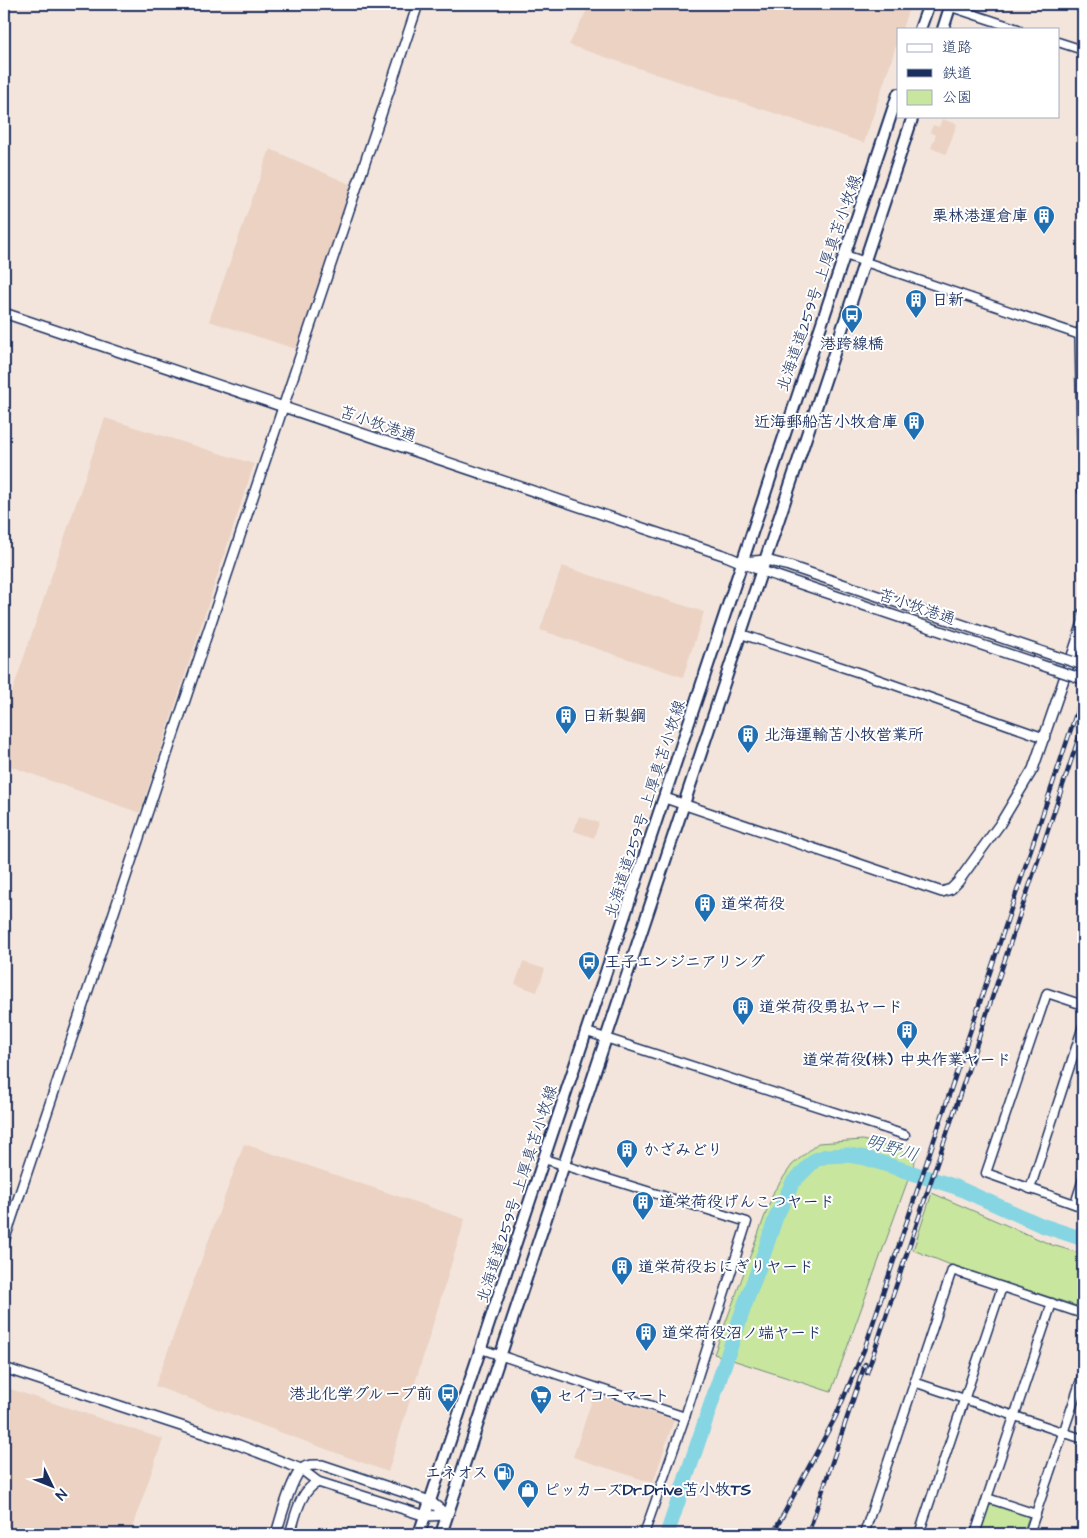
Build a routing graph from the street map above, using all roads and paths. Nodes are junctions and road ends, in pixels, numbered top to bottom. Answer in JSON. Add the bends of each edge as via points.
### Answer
{"nodes":[{"id":1,"x":418,"y":4,"type":"edge"},
{"id":2,"x":929,"y":4,"type":"edge"},
{"id":3,"x":948,"y":5,"type":"edge"},
{"id":4,"x":920,"y":28,"type":"edge"},
{"id":5,"x":943,"y":28,"type":"edge"},
{"id":6,"x":1015,"y":28,"type":"edge"},
{"id":7,"x":1060,"y":43,"type":"edge"},
{"id":8,"x":1083,"y":50,"type":"edge"},
{"id":9,"x":897,"y":97,"type":"edge"},
{"id":10,"x":912,"y":118,"type":"edge"},
{"id":11,"x":844,"y":255,"type":"junction"},
{"id":12,"x":865,"y":262,"type":"junction"},
{"id":13,"x":4,"y":313,"type":"edge"},
{"id":14,"x":1082,"y":331,"type":"edge"},
{"id":15,"x":283,"y":407,"type":"junction"},
{"id":16,"x":1083,"y":491,"type":"edge"},
{"id":17,"x":766,"y":560,"type":"junction"},
{"id":18,"x":742,"y":562,"type":"junction"},
{"id":19,"x":762,"y":571,"type":"junction"},
{"id":20,"x":1083,"y":614,"type":"edge"},
{"id":21,"x":741,"y":634,"type":"junction"},
{"id":22,"x":1083,"y":665,"type":"edge"},
{"id":23,"x":1083,"y":679,"type":"edge"},
{"id":24,"x":1045,"y":738,"type":"junction"},
{"id":25,"x":664,"y":798,"type":"junction"},
{"id":26,"x":684,"y":804,"type":"junction"},
{"id":27,"x":1083,"y":1005,"type":"edge"},
{"id":28,"x":1083,"y":1026,"type":"edge"},
{"id":29,"x":587,"y":1032,"type":"junction"},
{"id":30,"x":606,"y":1039,"type":"junction"},
{"id":31,"x":905,"y":1135,"type":"dead end"},
{"id":32,"x":544,"y":1159,"type":"junction"},
{"id":33,"x":564,"y":1166,"type":"junction"},
{"id":34,"x":1083,"y":1178,"type":"edge"},
{"id":35,"x":1030,"y":1189,"type":"junction"},
{"id":36,"x":1075,"y":1204,"type":"junction"},
{"id":37,"x":1083,"y":1207,"type":"edge"},
{"id":38,"x":4,"y":1241,"type":"edge"},
{"id":39,"x":1002,"y":1287,"type":"junction"},
{"id":40,"x":1052,"y":1304,"type":"junction"},
{"id":41,"x":1083,"y":1314,"type":"edge"},
{"id":42,"x":481,"y":1349,"type":"junction"},
{"id":43,"x":501,"y":1356,"type":"junction"},
{"id":44,"x":4,"y":1368,"type":"edge"},
{"id":45,"x":1083,"y":1374,"type":"edge"},
{"id":46,"x":914,"y":1382,"type":"junction"},
{"id":47,"x":965,"y":1400,"type":"junction"},
{"id":48,"x":684,"y":1416,"type":"junction"},
{"id":49,"x":1014,"y":1416,"type":"junction"},
{"id":50,"x":1063,"y":1433,"type":"junction"},
{"id":51,"x":1083,"y":1439,"type":"edge"},
{"id":52,"x":301,"y":1469,"type":"junction"},
{"id":53,"x":318,"y":1482,"type":"junction"},
{"id":54,"x":987,"y":1498,"type":"junction"},
{"id":55,"x":430,"y":1501,"type":"junction"},
{"id":56,"x":1036,"y":1514,"type":"junction"},
{"id":57,"x":447,"y":1515,"type":"junction"},
{"id":58,"x":426,"y":1516,"type":"junction"},
{"id":59,"x":276,"y":1534,"type":"edge"},
{"id":60,"x":290,"y":1534,"type":"edge"},
{"id":61,"x":419,"y":1534,"type":"edge"},
{"id":62,"x":440,"y":1534,"type":"edge"},
{"id":63,"x":644,"y":1534,"type":"edge"},
{"id":64,"x":864,"y":1534,"type":"edge"},
{"id":65,"x":919,"y":1534,"type":"edge"},
{"id":66,"x":975,"y":1534,"type":"edge"},
{"id":67,"x":1029,"y":1534,"type":"edge"}],
"edges":[{"from":1,"to":15,"type":"street"},
{"from":2,"to":4,"type":"main road"},
{"from":3,"to":5,"type":"main road"},
{"from":3,"to":6,"type":"street"},
{"from":7,"to":8,"type":"street"},
{"from":9,"to":11,"type":"main road","name":"北海道道259号 上厚真苫小牧線"},
{"from":10,"to":12,"type":"main road"},
{"from":11,"to":12,"type":"street"},
{"from":11,"to":18,"type":"main road","name":"北海道道259号 上厚真苫小牧線"},
{"from":12,"to":14,"type":"street"},
{"from":12,"to":17,"type":"main road"},
{"from":13,"to":15,"type":"street","name":"苫小牧港通"},
{"from":14,"to":16,"type":"street"},
{"from":15,"to":18,"type":"street","name":"苫小牧港通"},
{"from":15,"to":38,"type":"street"},
{"from":17,"to":18,"type":"street","name":"苫小牧港通"},
{"from":17,"to":19,"type":"main road"},
{"from":17,"to":22,"type":"street","name":"苫小牧港通","bridge":true},
{"from":18,"to":19,"type":"street","name":"苫小牧港通"},
{"from":18,"to":25,"type":"main road","name":"北海道道259号 上厚真苫小牧線"},
{"from":19,"to":21,"type":"main road"},
{"from":19,"to":23,"type":"street","name":"苫小牧港通","bridge":true},
{"from":20,"to":24,"type":"street"},
{"from":21,"to":24,"type":"street"},
{"from":21,"to":26,"type":"main road"},
{"from":24,"to":26,"type":"street","via":[[1033,769],[1000,824],[958,882],[942,892]]},
{"from":25,"to":26,"type":"street"},
{"from":25,"to":29,"type":"main road","name":"北海道道259号 上厚真苫小牧線"},
{"from":26,"to":30,"type":"main road"},
{"from":27,"to":35,"type":"street","via":[[1047,993],[986,1174]]},
{"from":28,"to":35,"type":"street"},
{"from":29,"to":30,"type":"street"},
{"from":29,"to":32,"type":"main road","name":"北海道道259号 上厚真苫小牧線"},
{"from":30,"to":31,"type":"street"},
{"from":30,"to":33,"type":"main road"},
{"from":32,"to":33,"type":"street"},
{"from":32,"to":42,"type":"main road","name":"北海道道259号 上厚真苫小牧線"},
{"from":33,"to":43,"type":"main road"},
{"from":33,"to":48,"type":"street","via":[[748,1222]]},
{"from":34,"to":36,"type":"street"},
{"from":35,"to":36,"type":"street"},
{"from":36,"to":37,"type":"street"},
{"from":39,"to":40,"type":"street"},
{"from":39,"to":46,"type":"street","via":[[952,1270]]},
{"from":39,"to":47,"type":"street"},
{"from":40,"to":41,"type":"street"},
{"from":40,"to":49,"type":"street"},
{"from":42,"to":43,"type":"street"},
{"from":42,"to":55,"type":"main road","name":"北海道道259号 上厚真苫小牧線"},
{"from":43,"to":48,"type":"street"},
{"from":43,"to":57,"type":"main road"},
{"from":44,"to":52,"type":"street","via":[[230,1442]]},
{"from":45,"to":50,"type":"street"},
{"from":46,"to":47,"type":"street"},
{"from":46,"to":64,"type":"street"},
{"from":47,"to":49,"type":"street"},
{"from":47,"to":65,"type":"street"},
{"from":48,"to":63,"type":"street"},
{"from":49,"to":50,"type":"street"},
{"from":49,"to":54,"type":"street"},
{"from":50,"to":51,"type":"street"},
{"from":50,"to":56,"type":"street"},
{"from":52,"to":53,"type":"street"},
{"from":52,"to":55,"type":"street","via":[[322,1465]]},
{"from":52,"to":59,"type":"street","via":[[291,1487]]},
{"from":53,"to":58,"type":"street"},
{"from":53,"to":60,"type":"street","via":[[303,1494]]},
{"from":54,"to":56,"type":"street"},
{"from":54,"to":66,"type":"street"},
{"from":55,"to":57,"type":"street"},
{"from":55,"to":58,"type":"main road","name":"北海道道259号 上厚真苫小牧線"},
{"from":56,"to":67,"type":"street"},
{"from":57,"to":58,"type":"street"},
{"from":57,"to":62,"type":"main road"},
{"from":58,"to":61,"type":"main road","name":"北海道道259号 上厚真苫小牧線"}]}
